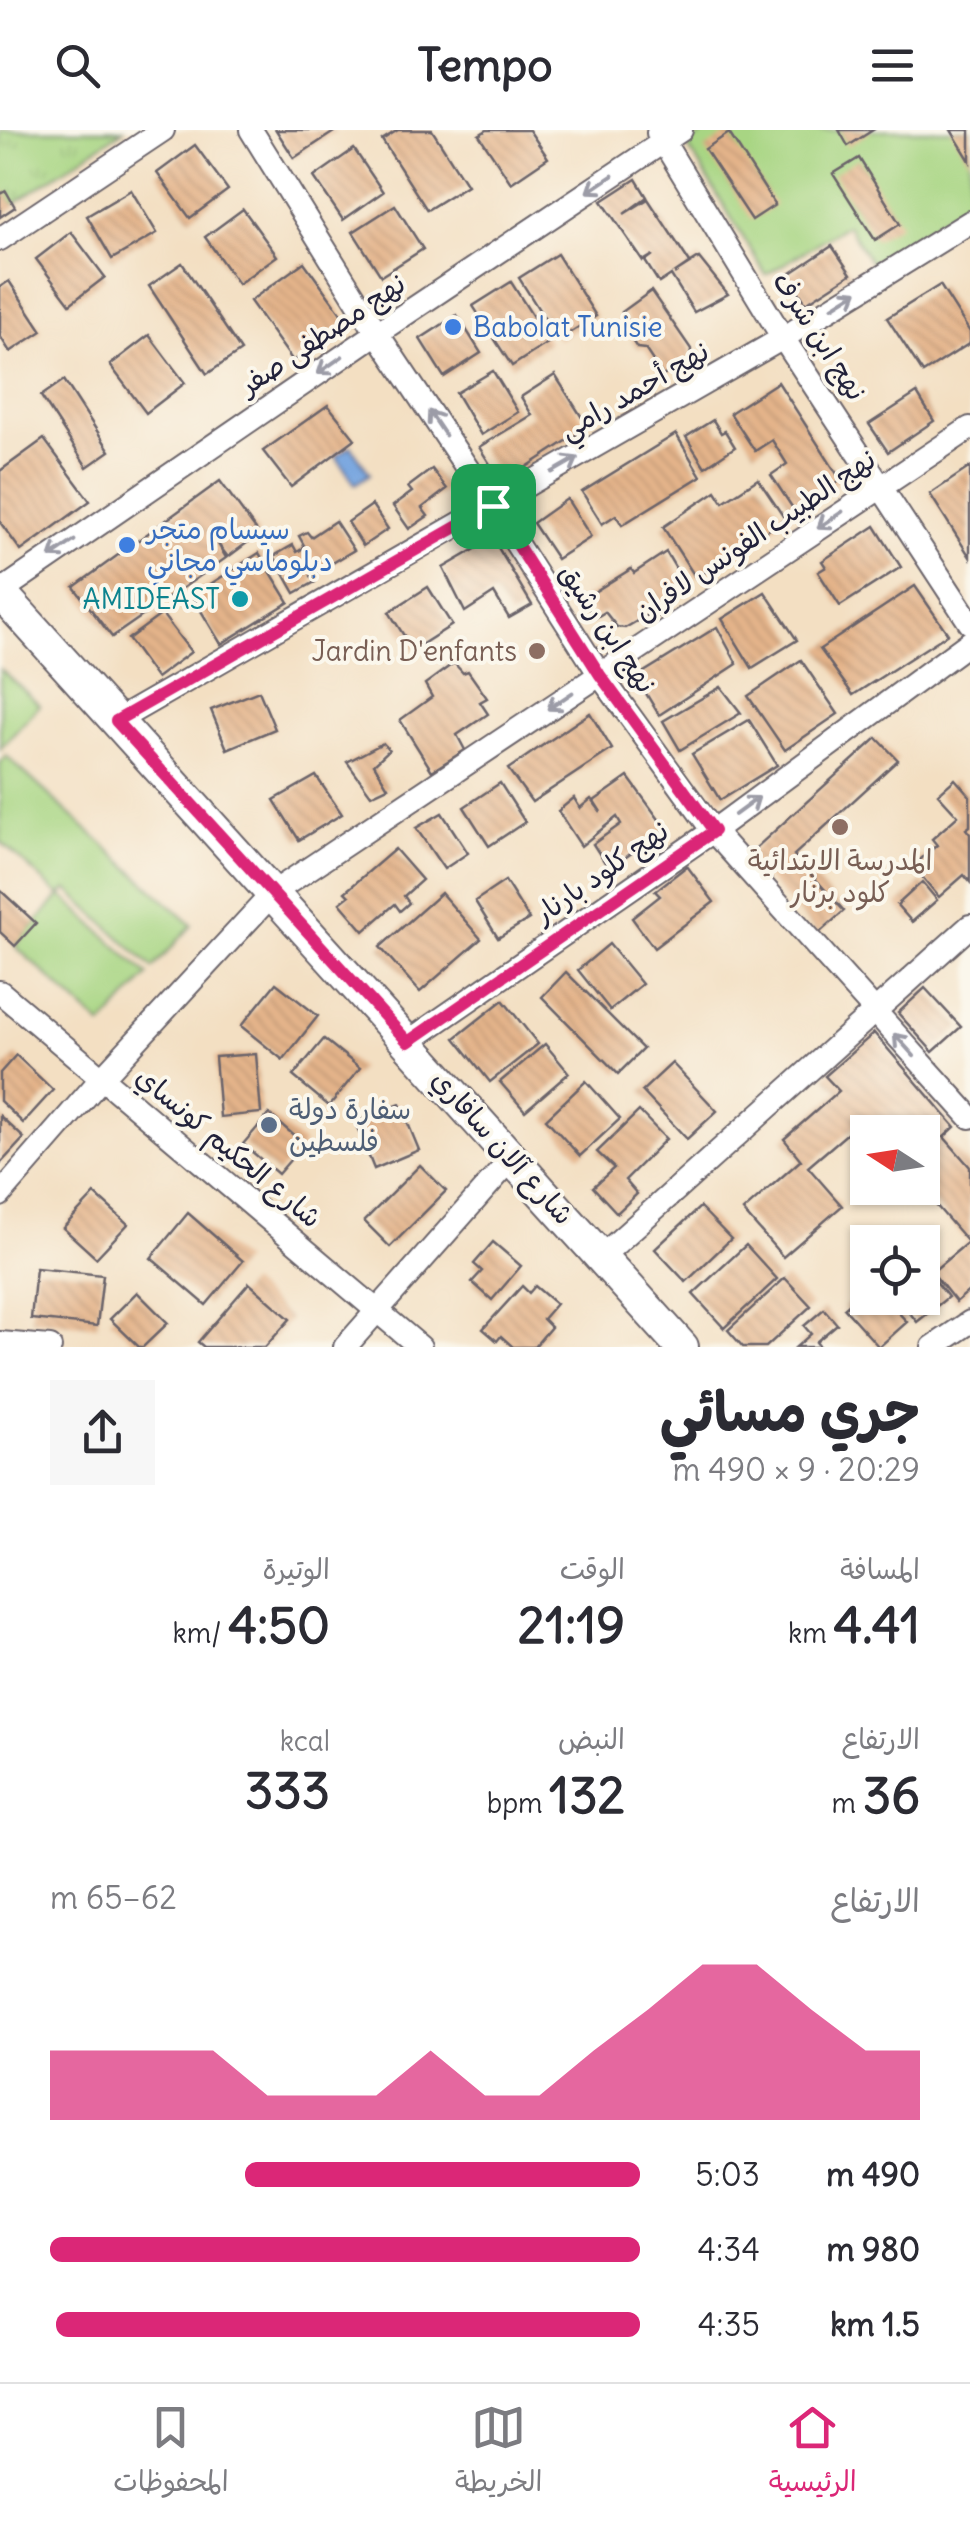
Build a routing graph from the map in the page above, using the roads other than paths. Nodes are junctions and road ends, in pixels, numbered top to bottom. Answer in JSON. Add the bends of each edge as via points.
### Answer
{"nodes":[{"id":1,"x":163,"y":130,"type":"edge"},
{"id":2,"x":252,"y":130,"type":"edge"},
{"id":3,"x":667,"y":134,"type":"edge"},
{"id":4,"x":970,"y":222,"type":"edge"},
{"id":5,"x":0,"y":238,"type":"edge"},
{"id":6,"x":376,"y":333,"type":"junction"},
{"id":7,"x":783,"y":338,"type":"junction"},
{"id":8,"x":970,"y":428,"type":"edge"},
{"id":9,"x":882,"y":486,"type":"junction"},
{"id":10,"x":493,"y":506,"type":"junction"},
{"id":11,"x":0,"y":592,"type":"edge"},
{"id":12,"x":970,"y":623,"type":"edge"},
{"id":13,"x":970,"y":642,"type":"edge"},
{"id":14,"x":600,"y":675,"type":"junction"},
{"id":15,"x":116,"y":721,"type":"junction"},
{"id":16,"x":714,"y":831,"type":"junction"},
{"id":17,"x":274,"y":892,"type":"junction"},
{"id":18,"x":970,"y":926,"type":"edge"},
{"id":19,"x":0,"y":992,"type":"edge"},
{"id":20,"x":874,"y":1011,"type":"junction"},
{"id":21,"x":408,"y":1042,"type":"junction"},
{"id":22,"x":100,"y":1080,"type":"junction"},
{"id":23,"x":970,"y":1117,"type":"edge"},
{"id":24,"x":513,"y":1157,"type":"junction"},
{"id":25,"x":0,"y":1195,"type":"edge"},
{"id":26,"x":602,"y":1256,"type":"junction"},
{"id":27,"x":378,"y":1310,"type":"junction"},
{"id":28,"x":970,"y":1322,"type":"edge"},
{"id":29,"x":0,"y":1344,"type":"edge"},
{"id":30,"x":50,"y":1347,"type":"edge"},
{"id":31,"x":344,"y":1347,"type":"edge"},
{"id":32,"x":420,"y":1347,"type":"edge"},
{"id":33,"x":682,"y":1347,"type":"edge"},
{"id":34,"x":933,"y":1347,"type":"edge"}],
"edges":[{"from":1,"to":5,"type":"street"},
{"from":2,"to":6,"type":"street","name":"نهج ابن رشيق"},
{"from":3,"to":6,"type":"street","name":"نهج مصطفى صفر","one_way":true},
{"from":3,"to":7,"type":"street","name":"نهج ابن شرف"},
{"from":7,"to":4,"type":"street","name":"نهج أحمد رامي","one_way":true},
{"from":10,"to":6,"type":"street","name":"نهج ابن رشيق","one_way":true},
{"from":6,"to":11,"type":"street","name":"نهج مصطفى صفر","one_way":true},
{"from":7,"to":9,"type":"street","name":"نهج ابن شرف"},
{"from":10,"to":7,"type":"street","name":"نهج أحمد رامي","one_way":true},
{"from":8,"to":9,"type":"street","name":"نهج الطبيب الفونس لافران"},
{"from":9,"to":12,"type":"street","name":"نهج ابن شرف"},
{"from":9,"to":14,"type":"street","name":"نهج الطبيب الفونس لافران","one_way":true},
{"from":10,"to":14,"type":"street","name":"نهج ابن رشيق"},
{"from":10,"to":15,"type":"street","name":"نهج أحمد رامي"},
{"from":11,"to":15,"type":"street","name":"شارع آلان سافاري"},
{"from":16,"to":13,"type":"street","name":"نهج كلود بارنار","one_way":true},
{"from":14,"to":16,"type":"street","name":"نهج ابن رشيق"},
{"from":14,"to":17,"type":"street","name":"نهج الطبيب الفونس لافران","one_way":true},
{"from":15,"to":17,"type":"street","name":"شارع آلان سافاري"},
{"from":16,"to":20,"type":"street","name":"نهج ابن رشيق"},
{"from":16,"to":21,"type":"street","name":"نهج كلود بارنار"},
{"from":17,"to":21,"type":"street","name":"شارع آلان سافاري"},
{"from":17,"to":22,"type":"street","name":"نهج الطبيب الفونس لافران"},
{"from":18,"to":20,"type":"street"},
{"from":19,"to":22,"type":"street","name":"شارع الحكيم كونساي"},
{"from":23,"to":20,"type":"street","name":"نهج ابن رشيق","one_way":true},
{"from":20,"to":26,"type":"street"},
{"from":21,"to":24,"type":"street","name":"شارع آلان سافاري"},
{"from":22,"to":25,"type":"street","name":"نهج الطبيب الفونس لافران"},
{"from":22,"to":27,"type":"street","name":"شارع الحكيم كونساي"},
{"from":24,"to":26,"type":"street","name":"شارع آلان سافاري"},
{"from":24,"to":27,"type":"street"},
{"from":26,"to":33,"type":"street","name":"شارع آلان سافاري"},
{"from":27,"to":31,"type":"street"},
{"from":27,"to":32,"type":"street","name":"شارع الحكيم كونساي"},
{"from":28,"to":34,"type":"street"},
{"from":29,"to":30,"type":"street"}]}
